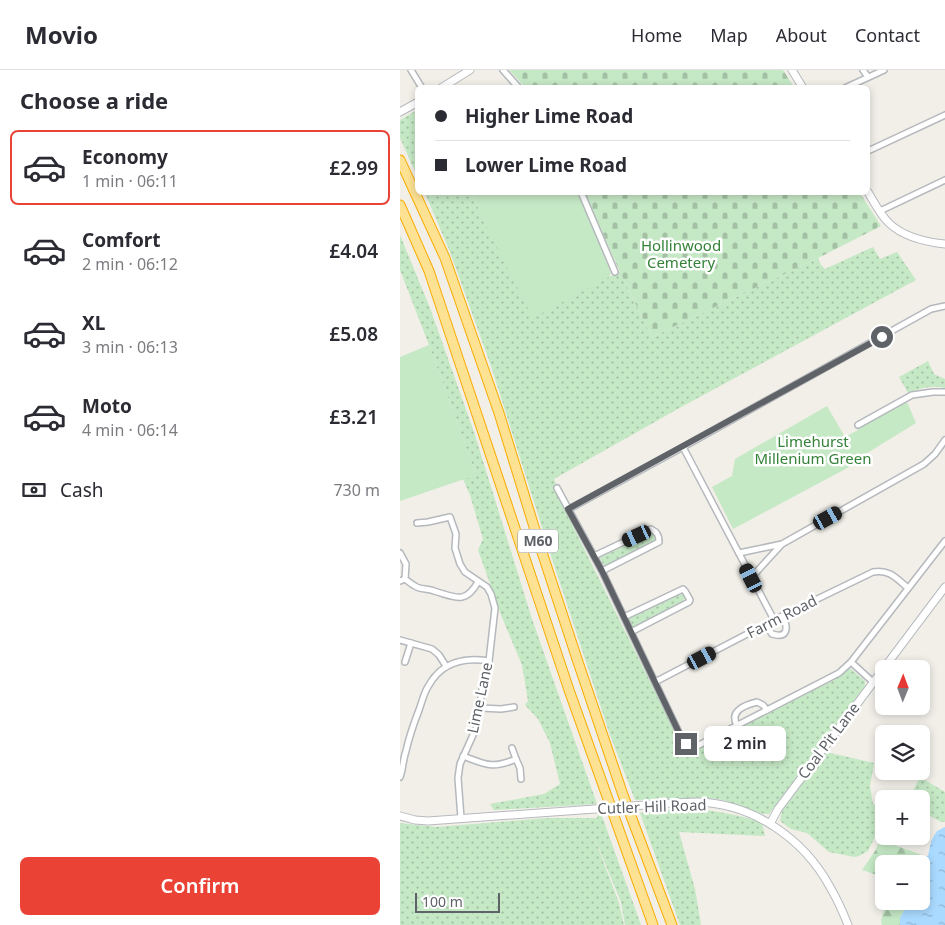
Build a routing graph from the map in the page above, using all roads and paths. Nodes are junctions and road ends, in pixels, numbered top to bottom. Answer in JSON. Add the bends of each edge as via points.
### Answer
{"nodes":[{"id":1,"x":411,"y":70,"type":"edge"},
{"id":2,"x":470,"y":70,"type":"edge"},
{"id":3,"x":503,"y":70,"type":"edge"},
{"id":4,"x":792,"y":70,"type":"edge"},
{"id":5,"x":863,"y":70,"type":"edge"},
{"id":6,"x":884,"y":70,"type":"edge"},
{"id":7,"x":868,"y":77,"type":"junction"},
{"id":8,"x":420,"y":85,"type":"edge"},
{"id":9,"x":447,"y":85,"type":"edge"},
{"id":10,"x":516,"y":85,"type":"edge"},
{"id":11,"x":801,"y":85,"type":"edge"},
{"id":12,"x":851,"y":85,"type":"edge"},
{"id":13,"x":415,"y":104,"type":"edge"},
{"id":14,"x":400,"y":112,"type":"edge"},
{"id":15,"x":945,"y":115,"type":"edge"},
{"id":16,"x":870,"y":150,"type":"edge"},
{"id":17,"x":400,"y":160,"type":"edge"},
{"id":18,"x":945,"y":180,"type":"edge"},
{"id":19,"x":415,"y":193,"type":"edge"},
{"id":20,"x":416,"y":195,"type":"edge"},
{"id":21,"x":582,"y":195,"type":"edge"},
{"id":22,"x":870,"y":195,"type":"edge"},
{"id":23,"x":400,"y":205,"type":"edge"},
{"id":24,"x":880,"y":211,"type":"junction"},
{"id":25,"x":945,"y":244,"type":"edge"},
{"id":26,"x":615,"y":272,"type":"dead end"},
{"id":27,"x":945,"y":306,"type":"edge"},
{"id":28,"x":945,"y":392,"type":"edge"},
{"id":29,"x":858,"y":425,"type":"dead end"},
{"id":30,"x":945,"y":440,"type":"edge"},
{"id":31,"x":683,"y":447,"type":"junction"},
{"id":32,"x":557,"y":488,"type":"dead end"},
{"id":33,"x":568,"y":509,"type":"junction"},
{"id":34,"x":449,"y":510,"type":"dead end"},
{"id":35,"x":421,"y":514,"type":"dead end"},
{"id":36,"x":450,"y":516,"type":"junction"},
{"id":37,"x":945,"y":540,"type":"edge"},
{"id":38,"x":782,"y":544,"type":"junction"},
{"id":39,"x":400,"y":553,"type":"edge"},
{"id":40,"x":739,"y":553,"type":"junction"},
{"id":41,"x":594,"y":556,"type":"junction"},
{"id":42,"x":602,"y":571,"type":"junction"},
{"id":43,"x":751,"y":578,"type":"junction"},
{"id":44,"x":402,"y":580,"type":"edge"},
{"id":45,"x":478,"y":582,"type":"junction"},
{"id":46,"x":945,"y":587,"type":"edge"},
{"id":47,"x":908,"y":588,"type":"junction"},
{"id":48,"x":782,"y":616,"type":"junction"},
{"id":49,"x":624,"y":617,"type":"junction"},
{"id":50,"x":774,"y":620,"type":"junction"},
{"id":51,"x":766,"y":625,"type":"junction"},
{"id":52,"x":631,"y":632,"type":"junction"},
{"id":53,"x":400,"y":640,"type":"edge"},
{"id":54,"x":411,"y":643,"type":"junction"},
{"id":55,"x":489,"y":660,"type":"junction"},
{"id":56,"x":405,"y":662,"type":"dead end"},
{"id":57,"x":851,"y":662,"type":"junction"},
{"id":58,"x":446,"y":666,"type":"junction"},
{"id":59,"x":655,"y":682,"type":"junction"},
{"id":60,"x":873,"y":682,"type":"junction"},
{"id":61,"x":506,"y":702,"type":"dead end"},
{"id":62,"x":480,"y":708,"type":"junction"},
{"id":63,"x":767,"y":710,"type":"junction"},
{"id":64,"x":737,"y":725,"type":"junction"},
{"id":65,"x":512,"y":748,"type":"dead end"},
{"id":66,"x":463,"y":756,"type":"junction"},
{"id":67,"x":516,"y":759,"type":"junction"},
{"id":68,"x":400,"y":777,"type":"edge"},
{"id":69,"x":521,"y":779,"type":"dead end"},
{"id":70,"x":400,"y":816,"type":"edge"},
{"id":71,"x":461,"y":818,"type":"junction"},
{"id":72,"x":770,"y":824,"type":"junction"},
{"id":73,"x":653,"y":925,"type":"edge"},
{"id":74,"x":672,"y":925,"type":"edge"},
{"id":75,"x":848,"y":925,"type":"edge"}],
"edges":[{"from":1,"to":8,"type":"street"},
{"from":2,"to":9,"type":"street"},
{"from":3,"to":10,"type":"street"},
{"from":4,"to":11,"type":"street"},
{"from":5,"to":7,"type":"street"},
{"from":6,"to":7,"type":"street"},
{"from":7,"to":12,"type":"street"},
{"from":13,"to":14,"type":"street"},
{"from":15,"to":16,"type":"street"},
{"from":17,"to":19,"type":"highway","number":"M60"},
{"from":18,"to":24,"type":"street"},
{"from":20,"to":74,"type":"highway","number":"M60","via":[[445,258],[623,795]]},
{"from":21,"to":26,"type":"street"},
{"from":22,"to":24,"type":"street"},
{"from":23,"to":73,"type":"highway","number":"M60","via":[[429,272],[566,681]]},
{"from":24,"to":25,"type":"street","via":[[898,230],[917,239]]},
{"from":27,"to":31,"type":"street","via":[[931,310]]},
{"from":28,"to":29,"type":"street","via":[[912,395]]},
{"from":30,"to":38,"type":"street","via":[[924,464]]},
{"from":31,"to":33,"type":"street"},
{"from":31,"to":40,"type":"street"},
{"from":32,"to":33,"type":"street"},
{"from":33,"to":41,"type":"street"},
{"from":34,"to":36,"type":"street","name":"Lime Lane"},
{"from":35,"to":36,"type":"street","via":[[419,522]]},
{"from":36,"to":45,"type":"street","name":"Lime Lane","via":[[460,564]]},
{"from":37,"to":47,"type":"street"},
{"from":38,"to":40,"type":"street"},
{"from":38,"to":43,"type":"street"},
{"from":39,"to":44,"type":"street","via":[[406,564]]},
{"from":40,"to":43,"type":"street"},
{"from":41,"to":42,"type":"street"},
{"from":41,"to":42,"type":"street","via":[[651,529],[659,537],[659,542]]},
{"from":42,"to":49,"type":"street"},
{"from":43,"to":50,"type":"street"},
{"from":44,"to":45,"type":"street","via":[[455,598],[468,594]]},
{"from":45,"to":55,"type":"street","name":"Lime Lane","via":[[488,590],[495,608]]},
{"from":46,"to":60,"type":"street","name":"Coal Pit Lane"},
{"from":47,"to":48,"type":"street","name":"Farm Road","via":[[881,570]]},
{"from":47,"to":57,"type":"street"},
{"from":48,"to":50,"type":"street","name":"Farm Road"},
{"from":48,"to":51,"type":"street","via":[[787,628],[784,633],[772,634]]},
{"from":49,"to":52,"type":"street"},
{"from":49,"to":52,"type":"street","via":[[683,589],[690,600]]},
{"from":50,"to":51,"type":"street","name":"Farm Road"},
{"from":51,"to":59,"type":"street","name":"Farm Road"},
{"from":52,"to":59,"type":"street"},
{"from":53,"to":54,"type":"street"},
{"from":54,"to":56,"type":"street"},
{"from":54,"to":58,"type":"street","via":[[432,649]]},
{"from":55,"to":58,"type":"street","via":[[472,658]]},
{"from":55,"to":62,"type":"street","name":"Lime Lane"},
{"from":57,"to":60,"type":"street"},
{"from":57,"to":63,"type":"street","via":[[839,672]]},
{"from":58,"to":68,"type":"street","via":[[426,691]]},
{"from":59,"to":64,"type":"street","via":[[686,744],[697,746]]},
{"from":60,"to":72,"type":"street","name":"Coal Pit Lane"},
{"from":61,"to":62,"type":"street","via":[[511,708]]},
{"from":62,"to":66,"type":"street","name":"Lime Lane","via":[[475,732]]},
{"from":63,"to":64,"type":"street"},
{"from":63,"to":64,"type":"street","via":[[757,702],[737,711],[734,720]]},
{"from":65,"to":67,"type":"street"},
{"from":66,"to":67,"type":"street","via":[[492,766]]},
{"from":66,"to":71,"type":"street","name":"Lime Lane","via":[[458,778]]},
{"from":67,"to":69,"type":"street"},
{"from":70,"to":71,"type":"street","name":"Cutler Hill Road","via":[[422,821]]},
{"from":71,"to":72,"type":"street","name":"Cutler Hill Road","bridge":true,"via":[[691,802],[727,806]]},
{"from":72,"to":75,"type":"street","name":"Cutler Hill Road","via":[[792,840],[816,866],[830,886]]}]}
